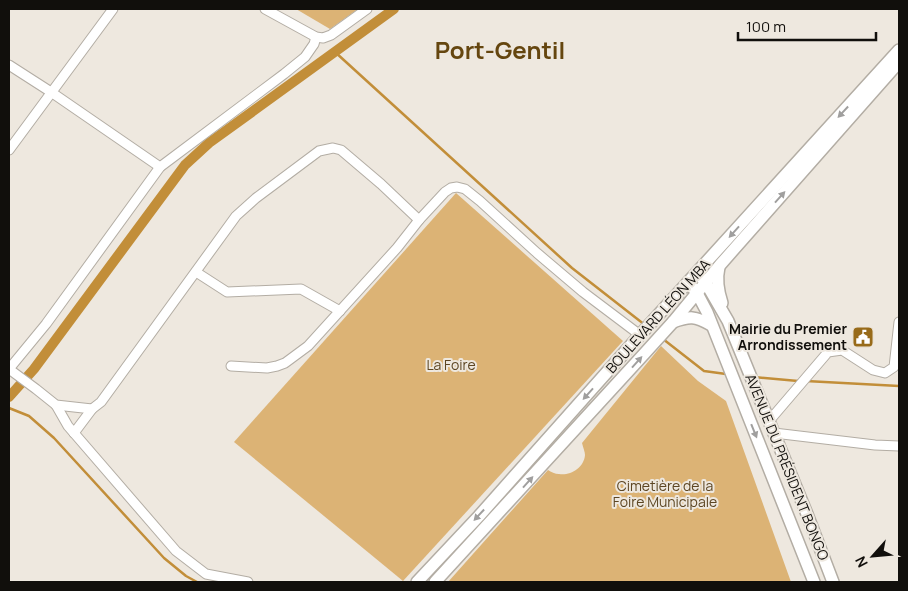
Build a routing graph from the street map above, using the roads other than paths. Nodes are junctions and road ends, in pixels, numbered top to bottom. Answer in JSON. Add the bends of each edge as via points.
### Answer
{"nodes":[{"id":1,"x":113,"y":9,"type":"edge"},
{"id":2,"x":265,"y":9,"type":"edge"},
{"id":3,"x":367,"y":9,"type":"edge"},
{"id":4,"x":316,"y":37,"type":"junction"},
{"id":5,"x":899,"y":50,"type":"edge"},
{"id":6,"x":899,"y":62,"type":"edge"},
{"id":7,"x":9,"y":64,"type":"edge"},
{"id":8,"x":51,"y":92,"type":"junction"},
{"id":9,"x":9,"y":150,"type":"edge"},
{"id":10,"x":160,"y":167,"type":"junction"},
{"id":11,"x":420,"y":220,"type":"junction"},
{"id":12,"x":720,"y":265,"type":"junction"},
{"id":13,"x":196,"y":272,"type":"junction"},
{"id":14,"x":697,"y":273,"type":"junction"},
{"id":15,"x":688,"y":283,"type":"junction"},
{"id":16,"x":706,"y":283,"type":"junction"},
{"id":17,"x":697,"y":293,"type":"junction"},
{"id":18,"x":340,"y":311,"type":"junction"},
{"id":19,"x":728,"y":321,"type":"junction"},
{"id":20,"x":899,"y":322,"type":"edge"},
{"id":21,"x":670,"y":325,"type":"junction"},
{"id":22,"x":711,"y":325,"type":"junction"},
{"id":23,"x":642,"y":334,"type":"junction"},
{"id":24,"x":231,"y":366,"type":"dead end"},
{"id":25,"x":11,"y":371,"type":"edge"},
{"id":26,"x":56,"y":405,"type":"junction"},
{"id":27,"x":92,"y":409,"type":"junction"},
{"id":28,"x":769,"y":421,"type":"junction"},
{"id":29,"x":74,"y":433,"type":"junction"},
{"id":30,"x":774,"y":433,"type":"junction"},
{"id":31,"x":899,"y":446,"type":"edge"},
{"id":32,"x":248,"y":582,"type":"edge"},
{"id":33,"x":417,"y":582,"type":"edge"},
{"id":34,"x":435,"y":582,"type":"edge"},
{"id":35,"x":814,"y":582,"type":"edge"},
{"id":36,"x":833,"y":582,"type":"edge"}],
"edges":[{"from":1,"to":8,"type":"street"},
{"from":2,"to":4,"type":"street"},
{"from":3,"to":4,"type":"street","via":[[331,36]]},
{"from":4,"to":10,"type":"street","via":[[305,57]]},
{"from":5,"to":14,"type":"street","name":"BOULEVARD LÉON MBA","one_way":true},
{"from":12,"to":6,"type":"street","name":"BOULEVARD LÉON MBA","one_way":true},
{"from":7,"to":8,"type":"street"},
{"from":8,"to":9,"type":"street"},
{"from":8,"to":10,"type":"street"},
{"from":10,"to":25,"type":"street"},
{"from":11,"to":13,"type":"street","via":[[341,150],[325,149],[236,216]]},
{"from":11,"to":18,"type":"street"},
{"from":11,"to":23,"type":"street","via":[[451,188],[464,189],[576,286]]},
{"from":12,"to":16,"type":"street","name":"BOULEVARD LÉON MBA"},
{"from":12,"to":19,"type":"street","via":[[718,286]]},
{"from":13,"to":18,"type":"street","via":[[227,292],[301,289]]},
{"from":13,"to":27,"type":"street","via":[[101,402]]},
{"from":14,"to":15,"type":"street","name":"BOULEVARD LÉON MBA"},
{"from":14,"to":16,"type":"street","name":"AVENUE DU PRÉSIDENT BONGO"},
{"from":15,"to":17,"type":"street","name":"AVENUE DU PRÉSIDENT BONGO"},
{"from":15,"to":23,"type":"street","name":"BOULEVARD LÉON MBA"},
{"from":16,"to":17,"type":"street","name":"BOULEVARD LÉON MBA"},
{"from":16,"to":19,"type":"street","name":"AVENUE DU PRÉSIDENT BONGO"},
{"from":17,"to":21,"type":"street","name":"BOULEVARD LÉON MBA"},
{"from":17,"to":22,"type":"street","name":"AVENUE DU PRÉSIDENT BONGO"},
{"from":18,"to":24,"type":"street","via":[[308,346],[286,363],[267,368]]},
{"from":19,"to":28,"type":"street","name":"AVENUE DU PRÉSIDENT BONGO"},
{"from":20,"to":28,"type":"street","via":[[894,367],[885,373],[873,370],[842,350],[828,352]]},
{"from":21,"to":22,"type":"street","via":[[694,317]]},
{"from":34,"to":21,"type":"street","name":"BOULEVARD LÉON MBA","one_way":true},
{"from":22,"to":35,"type":"street","name":"AVENUE DU PRÉSIDENT BONGO","one_way":true},
{"from":23,"to":33,"type":"street","name":"BOULEVARD LÉON MBA","one_way":true},
{"from":25,"to":26,"type":"street"},
{"from":26,"to":27,"type":"street"},
{"from":26,"to":29,"type":"street"},
{"from":27,"to":29,"type":"street"},
{"from":28,"to":30,"type":"street","name":"AVENUE DU PRÉSIDENT BONGO"},
{"from":29,"to":32,"type":"street","via":[[176,551],[206,574]]},
{"from":30,"to":31,"type":"street"},
{"from":30,"to":36,"type":"street","name":"AVENUE DU PRÉSIDENT BONGO"}]}
